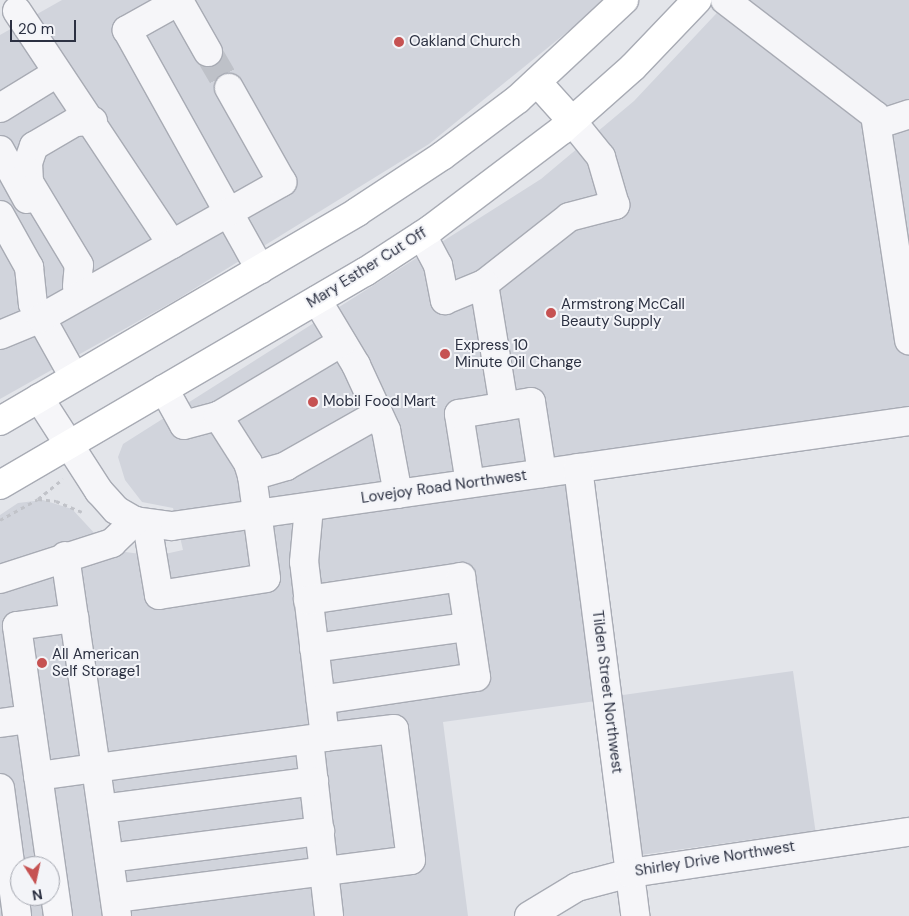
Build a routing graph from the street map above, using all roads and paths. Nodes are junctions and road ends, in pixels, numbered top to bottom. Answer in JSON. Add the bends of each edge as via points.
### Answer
{"nodes":[{"id":1,"x":624,"y":0,"type":"edge"},
{"id":2,"x":698,"y":0,"type":"edge"},
{"id":3,"x":725,"y":0,"type":"edge"},
{"id":4,"x":18,"y":11,"type":"edge"},
{"id":5,"x":208,"y":52,"type":"tunnel mouth"},
{"id":6,"x":57,"y":73,"type":"junction"},
{"id":7,"x":537,"y":82,"type":"junction"},
{"id":8,"x":228,"y":88,"type":"tunnel mouth"},
{"id":9,"x":0,"y":108,"type":"edge"},
{"id":10,"x":909,"y":114,"type":"edge"},
{"id":11,"x":93,"y":121,"type":"junction"},
{"id":12,"x":572,"y":121,"type":"junction"},
{"id":13,"x":879,"y":124,"type":"junction"},
{"id":14,"x":0,"y":150,"type":"edge"},
{"id":15,"x":228,"y":212,"type":"junction"},
{"id":16,"x":0,"y":215,"type":"edge"},
{"id":17,"x":422,"y":235,"type":"junction"},
{"id":18,"x":172,"y":244,"type":"junction"},
{"id":19,"x":260,"y":269,"type":"junction"},
{"id":20,"x":484,"y":284,"type":"junction"},
{"id":21,"x":906,"y":290,"type":"edge"},
{"id":22,"x":79,"y":291,"type":"junction"},
{"id":23,"x":317,"y":300,"type":"junction"},
{"id":24,"x":41,"y":318,"type":"junction"},
{"id":25,"x":0,"y":335,"type":"edge"},
{"id":26,"x":909,"y":340,"type":"edge"},
{"id":27,"x":342,"y":342,"type":"junction"},
{"id":28,"x":74,"y":377,"type":"junction"},
{"id":29,"x":164,"y":390,"type":"junction"},
{"id":30,"x":39,"y":398,"type":"junction"},
{"id":31,"x":504,"y":406,"type":"junction"},
{"id":32,"x":378,"y":414,"type":"junction"},
{"id":33,"x":218,"y":416,"type":"junction"},
{"id":34,"x":0,"y":421,"type":"edge"},
{"id":35,"x":909,"y":421,"type":"edge"},
{"id":36,"x":69,"y":446,"type":"junction"},
{"id":37,"x":578,"y":468,"type":"junction"},
{"id":38,"x":542,"y":473,"type":"junction"},
{"id":39,"x":252,"y":476,"type":"junction"},
{"id":40,"x":470,"y":483,"type":"junction"},
{"id":41,"x":0,"y":486,"type":"edge"},
{"id":42,"x":398,"y":494,"type":"junction"},
{"id":43,"x":309,"y":506,"type":"junction"},
{"id":44,"x":258,"y":514,"type":"junction"},
{"id":45,"x":141,"y":522,"type":"junction"},
{"id":46,"x":65,"y":556,"type":"junction"},
{"id":47,"x":0,"y":579,"type":"edge"},
{"id":48,"x":308,"y":600,"type":"junction"},
{"id":49,"x":74,"y":618,"type":"junction"},
{"id":50,"x":468,"y":627,"type":"junction"},
{"id":51,"x":314,"y":648,"type":"junction"},
{"id":52,"x":321,"y":700,"type":"junction"},
{"id":53,"x":30,"y":719,"type":"junction"},
{"id":54,"x":0,"y":723,"type":"edge"},
{"id":55,"x":317,"y":739,"type":"junction"},
{"id":56,"x":96,"y":768,"type":"junction"},
{"id":57,"x":38,"y":776,"type":"junction"},
{"id":58,"x":314,"y":782,"type":"junction"},
{"id":59,"x":0,"y":788,"type":"edge"},
{"id":60,"x":102,"y":809,"type":"junction"},
{"id":61,"x":320,"y":831,"type":"junction"},
{"id":62,"x":909,"y":832,"type":"edge"},
{"id":63,"x":109,"y":858,"type":"junction"},
{"id":64,"x":324,"y":871,"type":"junction"},
{"id":65,"x":630,"y":872,"type":"junction"},
{"id":66,"x":116,"y":907,"type":"edge"},
{"id":67,"x":18,"y":916,"type":"edge"},
{"id":68,"x":58,"y":916,"type":"edge"},
{"id":69,"x":329,"y":916,"type":"edge"},
{"id":70,"x":529,"y":916,"type":"edge"},
{"id":71,"x":636,"y":916,"type":"edge"}],
"edges":[{"from":1,"to":7,"type":"main road"},
{"from":2,"to":12,"type":"main road","name":"Mary Esther Cut Off","via":[[658,42]]},
{"from":3,"to":13,"type":"street","via":[[865,106]]},
{"from":4,"to":6,"type":"street"},
{"from":5,"to":15,"type":"street","via":[[179,1],[127,30]]},
{"from":6,"to":9,"type":"street"},
{"from":6,"to":11,"type":"street"},
{"from":7,"to":12,"type":"main road"},
{"from":7,"to":19,"type":"main road","via":[[442,156],[357,212]]},
{"from":8,"to":15,"type":"street","via":[[282,182]]},
{"from":10,"to":13,"type":"street"},
{"from":11,"to":18,"type":"street"},
{"from":11,"to":22,"type":"street","via":[[75,122],[34,146],[28,163],[29,182],[79,266]]},
{"from":12,"to":17,"type":"main road","name":"Mary Esther Cut Off","via":[[510,172]]},
{"from":12,"to":20,"type":"street","via":[[601,157],[615,205],[569,217]]},
{"from":13,"to":21,"type":"street"},
{"from":14,"to":22,"type":"street"},
{"from":15,"to":18,"type":"street"},
{"from":15,"to":19,"type":"street"},
{"from":16,"to":24,"type":"street","via":[[29,267],[33,304]]},
{"from":17,"to":20,"type":"street","via":[[438,265],[445,300]]},
{"from":17,"to":23,"type":"main road","name":"Mary Esther Cut Off"},
{"from":18,"to":22,"type":"street"},
{"from":19,"to":28,"type":"main road"},
{"from":20,"to":31,"type":"street"},
{"from":21,"to":26,"type":"street"},
{"from":22,"to":24,"type":"street"},
{"from":23,"to":27,"type":"street"},
{"from":23,"to":29,"type":"main road","name":"Mary Esther Cut Off"},
{"from":24,"to":25,"type":"street"},
{"from":24,"to":28,"type":"street"},
{"from":27,"to":32,"type":"street"},
{"from":27,"to":33,"type":"street"},
{"from":28,"to":30,"type":"main road"},
{"from":29,"to":33,"type":"street","via":[[184,424]]},
{"from":29,"to":36,"type":"main road","name":"Mary Esther Cut Off"},
{"from":30,"to":34,"type":"main road"},
{"from":30,"to":36,"type":"street","name":"Lovejoy Road Northwest"},
{"from":31,"to":38,"type":"street","via":[[531,402]]},
{"from":31,"to":40,"type":"street","via":[[459,414]]},
{"from":32,"to":39,"type":"street","via":[[286,466]]},
{"from":32,"to":42,"type":"street","via":[[386,430]]},
{"from":33,"to":39,"type":"street","via":[[248,463]]},
{"from":35,"to":37,"type":"street","name":"Lovejoy Road Northwest"},
{"from":36,"to":41,"type":"main road","name":"Mary Esther Cut Off"},
{"from":36,"to":45,"type":"street","name":"Lovejoy Road Northwest","via":[[116,510]]},
{"from":37,"to":38,"type":"street","name":"Lovejoy Road Northwest"},
{"from":37,"to":65,"type":"street","name":"Tilden Street Northwest"},
{"from":38,"to":40,"type":"street","name":"Lovejoy Road Northwest"},
{"from":39,"to":44,"type":"street"},
{"from":40,"to":42,"type":"street","name":"Lovejoy Road Northwest"},
{"from":42,"to":43,"type":"street","name":"Lovejoy Road Northwest"},
{"from":43,"to":44,"type":"street","name":"Lovejoy Road Northwest"},
{"from":43,"to":48,"type":"street","via":[[304,562]]},
{"from":44,"to":45,"type":"street","name":"Lovejoy Road Northwest","via":[[172,526]]},
{"from":44,"to":45,"type":"street","via":[[266,578],[159,595]]},
{"from":45,"to":46,"type":"street","via":[[112,543]]},
{"from":46,"to":47,"type":"street"},
{"from":46,"to":49,"type":"street"},
{"from":48,"to":50,"type":"street","via":[[461,577]]},
{"from":48,"to":51,"type":"street"},
{"from":49,"to":53,"type":"street","via":[[17,626]]},
{"from":49,"to":56,"type":"street"},
{"from":50,"to":51,"type":"street"},
{"from":50,"to":52,"type":"street","via":[[476,678]]},
{"from":51,"to":52,"type":"street"},
{"from":52,"to":55,"type":"street"},
{"from":53,"to":54,"type":"street"},
{"from":53,"to":57,"type":"street"},
{"from":55,"to":56,"type":"street"},
{"from":55,"to":58,"type":"street"},
{"from":55,"to":64,"type":"street","via":[[394,729],[411,860]]},
{"from":56,"to":57,"type":"street"},
{"from":56,"to":60,"type":"street"},
{"from":57,"to":68,"type":"street"},
{"from":58,"to":60,"type":"street"},
{"from":58,"to":61,"type":"street"},
{"from":59,"to":67,"type":"street"},
{"from":60,"to":63,"type":"street"},
{"from":61,"to":63,"type":"street"},
{"from":61,"to":64,"type":"street"},
{"from":62,"to":65,"type":"street","name":"Shirley Drive Northwest"},
{"from":63,"to":66,"type":"street"},
{"from":64,"to":66,"type":"street"},
{"from":64,"to":69,"type":"street"},
{"from":65,"to":70,"type":"street","name":"Shirley Drive Northwest","via":[[577,888]]},
{"from":65,"to":71,"type":"street","name":"Tilden Street Northwest"}]}
